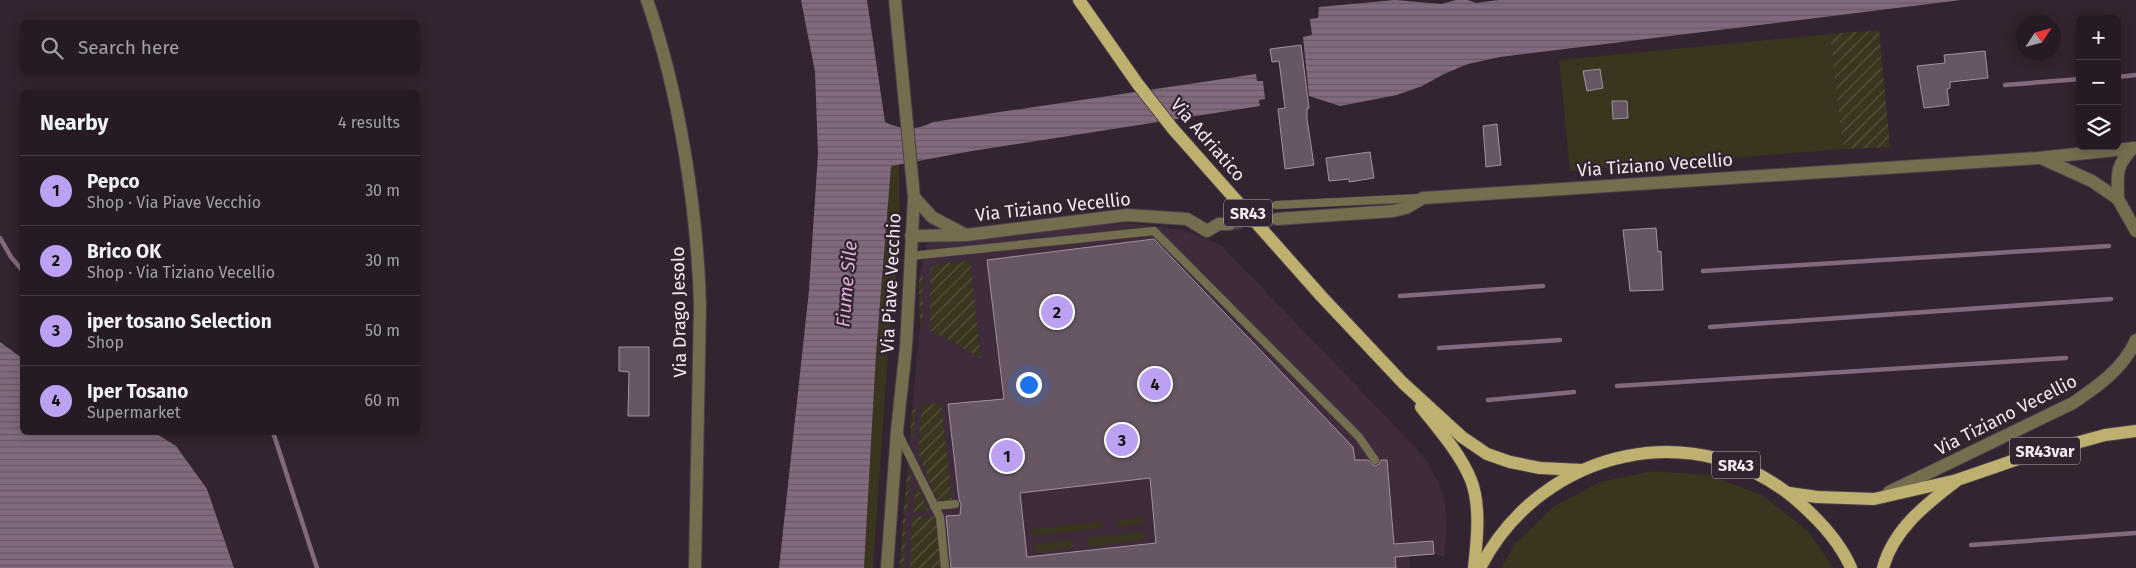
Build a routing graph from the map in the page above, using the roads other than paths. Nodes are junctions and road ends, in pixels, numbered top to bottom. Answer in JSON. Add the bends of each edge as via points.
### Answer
{"nodes":[{"id":1,"x":647,"y":0,"type":"edge"},
{"id":2,"x":895,"y":0,"type":"edge"},
{"id":3,"x":1079,"y":0,"type":"edge"},
{"id":4,"x":2134,"y":148,"type":"edge"},
{"id":5,"x":2038,"y":158,"type":"junction"},
{"id":6,"x":914,"y":197,"type":"junction"},
{"id":7,"x":1423,"y":198,"type":"junction"},
{"id":8,"x":2118,"y":199,"type":"junction"},
{"id":9,"x":1276,"y":205,"type":"dead end"},
{"id":10,"x":1276,"y":220,"type":"tunnel mouth"},
{"id":11,"x":1230,"y":224,"type":"tunnel mouth"},
{"id":12,"x":2136,"y":231,"type":"edge"},
{"id":13,"x":966,"y":235,"type":"junction"},
{"id":14,"x":911,"y":236,"type":"junction"},
{"id":15,"x":910,"y":256,"type":"junction"},
{"id":16,"x":2136,"y":340,"type":"edge"},
{"id":17,"x":1404,"y":383,"type":"junction"},
{"id":18,"x":897,"y":431,"type":"junction"},
{"id":19,"x":2136,"y":431,"type":"edge"},
{"id":20,"x":1376,"y":460,"type":"dead end"},
{"id":21,"x":1582,"y":470,"type":"junction"},
{"id":22,"x":1957,"y":480,"type":"junction"},
{"id":23,"x":1789,"y":493,"type":"junction"},
{"id":24,"x":1874,"y":499,"type":"junction"},
{"id":25,"x":955,"y":504,"type":"dead end"},
{"id":26,"x":934,"y":506,"type":"junction"},
{"id":27,"x":695,"y":568,"type":"edge"},
{"id":28,"x":887,"y":568,"type":"edge"},
{"id":29,"x":945,"y":568,"type":"edge"},
{"id":30,"x":1474,"y":568,"type":"edge"},
{"id":31,"x":1480,"y":568,"type":"edge"},
{"id":32,"x":1851,"y":568,"type":"edge"},
{"id":33,"x":1883,"y":568,"type":"edge"}],
"edges":[{"from":1,"to":27,"type":"street","name":"Via Drago Jesolo","via":[[666,60],[677,113],[699,265]]},
{"from":2,"to":6,"type":"street","name":"Via Piave Vecchio"},
{"from":3,"to":17,"type":"main road","name":"Via Adriatico","number":"SR43","via":[[1137,83],[1174,128],[1322,297]]},
{"from":4,"to":5,"type":"street","name":"Via Tiziano Vecellio"},
{"from":4,"to":8,"type":"street","name":"Via Tiziano Vecellio","via":[[2118,168]]},
{"from":5,"to":7,"type":"street","name":"Via Tiziano Vecellio"},
{"from":5,"to":8,"type":"street","name":"Via Tiziano Vecellio","via":[[2092,181]]},
{"from":6,"to":13,"type":"street","name":"Via Tiziano Vecellio","via":[[932,216]]},
{"from":6,"to":14,"type":"street","name":"Via Piave Vecchio"},
{"from":7,"to":9,"type":"lane"},
{"from":7,"to":10,"type":"street","name":"Via Tiziano Vecellio","via":[[1393,212]]},
{"from":8,"to":12,"type":"street","name":"Via Tiziano Vecellio"},
{"from":11,"to":13,"type":"street","name":"Via Tiziano Vecellio","via":[[1219,224],[1207,230],[1187,219],[1127,215]]},
{"from":13,"to":14,"type":"street","name":"Via Tiziano Vecellio"},
{"from":14,"to":15,"type":"street","name":"Via Piave Vecchio"},
{"from":15,"to":18,"type":"street","name":"Via Piave Vecchio","via":[[906,347]]},
{"from":15,"to":20,"type":"lane","via":[[1154,231],[1359,437]]},
{"from":16,"to":24,"type":"street","name":"Via Tiziano Vecellio","via":[[2117,369],[2072,403]]},
{"from":17,"to":21,"type":"main road","name":"Via Adriatico","number":"SR43","via":[[1462,437],[1487,454],[1540,468]]},
{"from":17,"to":30,"type":"main road","name":"Via Adriatico","number":"SR43","via":[[1463,463],[1472,482],[1478,534]]},
{"from":18,"to":26,"type":"lane"},
{"from":18,"to":28,"type":"street","name":"Via Piave Vecchio"},
{"from":19,"to":22,"type":"main road","number":"SR43var","via":[[2105,435]]},
{"from":21,"to":23,"type":"main road","number":"SR43","via":[[1634,455],[1688,454],[1758,474]]},
{"from":21,"to":31,"type":"main road","number":"SR43","via":[[1546,489],[1516,515],[1490,547]]},
{"from":22,"to":24,"type":"main road","number":"SR43var"},
{"from":22,"to":33,"type":"main road","number":"SR43var","via":[[1925,505],[1902,530],[1887,554]]},
{"from":23,"to":24,"type":"main road","number":"SR43var"},
{"from":23,"to":32,"type":"main road","number":"SR43","via":[[1822,523]]},
{"from":25,"to":26,"type":"lane"},
{"from":26,"to":29,"type":"lane","via":[[940,516]]}]}
